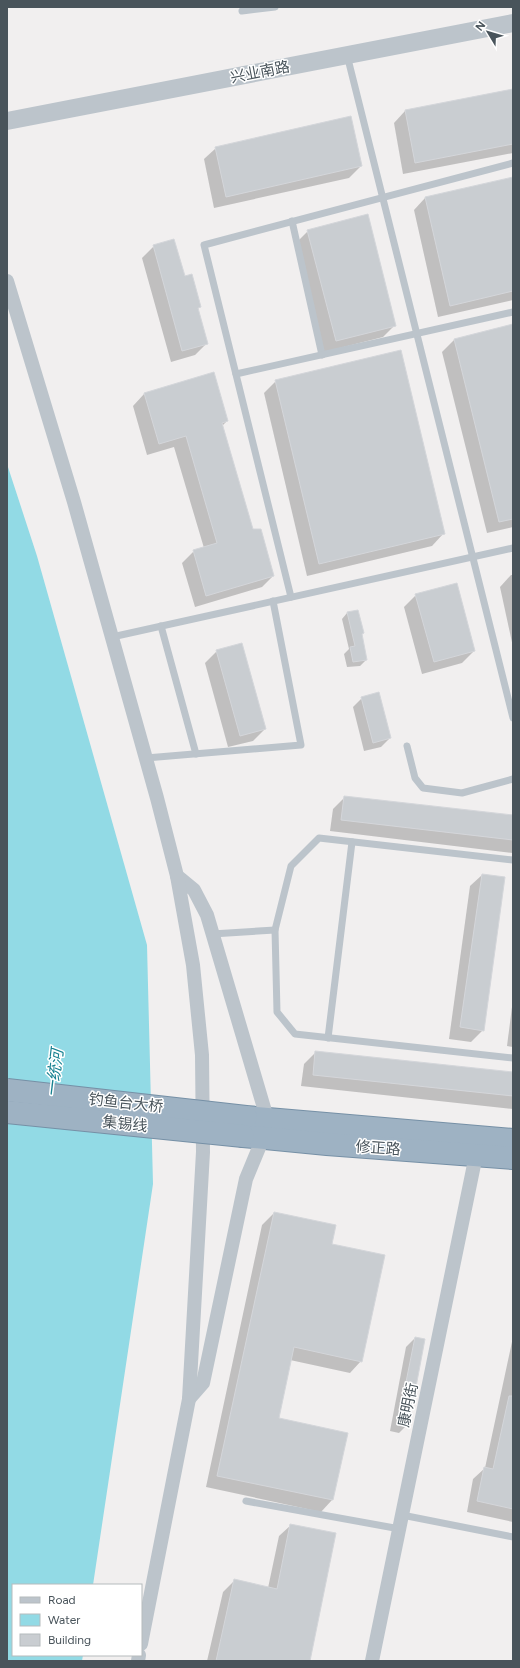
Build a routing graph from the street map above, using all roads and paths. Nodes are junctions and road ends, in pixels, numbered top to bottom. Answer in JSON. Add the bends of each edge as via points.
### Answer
{"nodes":[{"id":1,"x":275,"y":7,"type":"edge"},
{"id":2,"x":242,"y":11,"type":"dead end"},
{"id":3,"x":513,"y":23,"type":"edge"},
{"id":4,"x":347,"y":55,"type":"junction"},
{"id":5,"x":7,"y":121,"type":"edge"},
{"id":6,"x":513,"y":164,"type":"edge"},
{"id":7,"x":383,"y":198,"type":"junction"},
{"id":8,"x":292,"y":222,"type":"junction"},
{"id":9,"x":7,"y":281,"type":"edge"},
{"id":10,"x":513,"y":312,"type":"edge"},
{"id":11,"x":417,"y":333,"type":"junction"},
{"id":12,"x":322,"y":355,"type":"junction"},
{"id":13,"x":236,"y":374,"type":"junction"},
{"id":14,"x":513,"y":548,"type":"edge"},
{"id":15,"x":473,"y":557,"type":"junction"},
{"id":16,"x":290,"y":597,"type":"junction"},
{"id":17,"x":273,"y":601,"type":"junction"},
{"id":18,"x":161,"y":626,"type":"junction"},
{"id":19,"x":112,"y":637,"type":"junction"},
{"id":20,"x":513,"y":718,"type":"edge"},
{"id":21,"x":407,"y":746,"type":"dead end"},
{"id":22,"x":196,"y":754,"type":"junction"},
{"id":23,"x":146,"y":758,"type":"junction"},
{"id":24,"x":513,"y":779,"type":"edge"},
{"id":25,"x":352,"y":842,"type":"junction"},
{"id":26,"x":513,"y":860,"type":"edge"},
{"id":27,"x":176,"y":876,"type":"junction"},
{"id":28,"x":275,"y":930,"type":"junction"},
{"id":29,"x":212,"y":934,"type":"junction"},
{"id":30,"x":328,"y":1038,"type":"junction"},
{"id":31,"x":513,"y":1058,"type":"edge"},
{"id":32,"x":7,"y":1090,"type":"edge"},
{"id":33,"x":7,"y":1112,"type":"edge"},
{"id":34,"x":255,"y":1127,"type":"junction"},
{"id":35,"x":513,"y":1140,"type":"edge"},
{"id":36,"x":476,"y":1155,"type":"junction"},
{"id":37,"x":513,"y":1158,"type":"edge"},
{"id":38,"x":189,"y":1399,"type":"junction"},
{"id":39,"x":246,"y":1501,"type":"dead end"},
{"id":40,"x":402,"y":1515,"type":"junction"},
{"id":41,"x":400,"y":1529,"type":"junction"},
{"id":42,"x":513,"y":1537,"type":"edge"},
{"id":43,"x":142,"y":1639,"type":"edge"},
{"id":44,"x":372,"y":1661,"type":"edge"}],
"edges":[{"from":1,"to":2,"type":"lane"},
{"from":3,"to":4,"type":"street","name":"兴业南路"},
{"from":4,"to":5,"type":"street","name":"兴业南路"},
{"from":4,"to":7,"type":"lane"},
{"from":6,"to":7,"type":"lane"},
{"from":7,"to":8,"type":"lane"},
{"from":7,"to":11,"type":"lane"},
{"from":8,"to":12,"type":"lane"},
{"from":8,"to":13,"type":"lane","via":[[204,245]]},
{"from":9,"to":19,"type":"street"},
{"from":10,"to":11,"type":"lane"},
{"from":11,"to":12,"type":"lane"},
{"from":11,"to":15,"type":"lane"},
{"from":12,"to":13,"type":"lane"},
{"from":13,"to":16,"type":"lane"},
{"from":14,"to":15,"type":"lane"},
{"from":15,"to":16,"type":"lane"},
{"from":15,"to":20,"type":"lane"},
{"from":16,"to":17,"type":"lane"},
{"from":17,"to":18,"type":"lane"},
{"from":17,"to":22,"type":"lane","via":[[301,745]]},
{"from":18,"to":19,"type":"lane"},
{"from":18,"to":22,"type":"lane"},
{"from":19,"to":23,"type":"street"},
{"from":21,"to":24,"type":"lane","via":[[415,778],[423,788],[462,793]]},
{"from":22,"to":23,"type":"lane"},
{"from":23,"to":27,"type":"street"},
{"from":25,"to":26,"type":"lane"},
{"from":25,"to":28,"type":"lane","via":[[319,838],[291,866]]},
{"from":25,"to":30,"type":"lane"},
{"from":27,"to":29,"type":"street","via":[[194,890],[207,915]]},
{"from":27,"to":38,"type":"street","via":[[193,965],[202,1055],[203,1152]]},
{"from":28,"to":29,"type":"lane"},
{"from":28,"to":30,"type":"lane","via":[[277,1012],[296,1034]]},
{"from":29,"to":34,"type":"street"},
{"from":30,"to":31,"type":"lane"},
{"from":32,"to":34,"type":"highway","name":"钓鱼台大桥","bridge":true},
{"from":33,"to":34,"type":"highway","name":"集锡线","bridge":true},
{"from":34,"to":35,"type":"highway","name":"修正路"},
{"from":34,"to":36,"type":"highway","name":"修正路","via":[[327,1144]]},
{"from":34,"to":38,"type":"street","via":[[203,1383]]},
{"from":36,"to":37,"type":"highway","name":"修正路"},
{"from":36,"to":40,"type":"street","name":"康明街"},
{"from":38,"to":43,"type":"street"},
{"from":39,"to":41,"type":"lane"},
{"from":40,"to":41,"type":"street","name":"康明街"},
{"from":40,"to":42,"type":"lane"},
{"from":41,"to":44,"type":"street","name":"康明街"}]}
